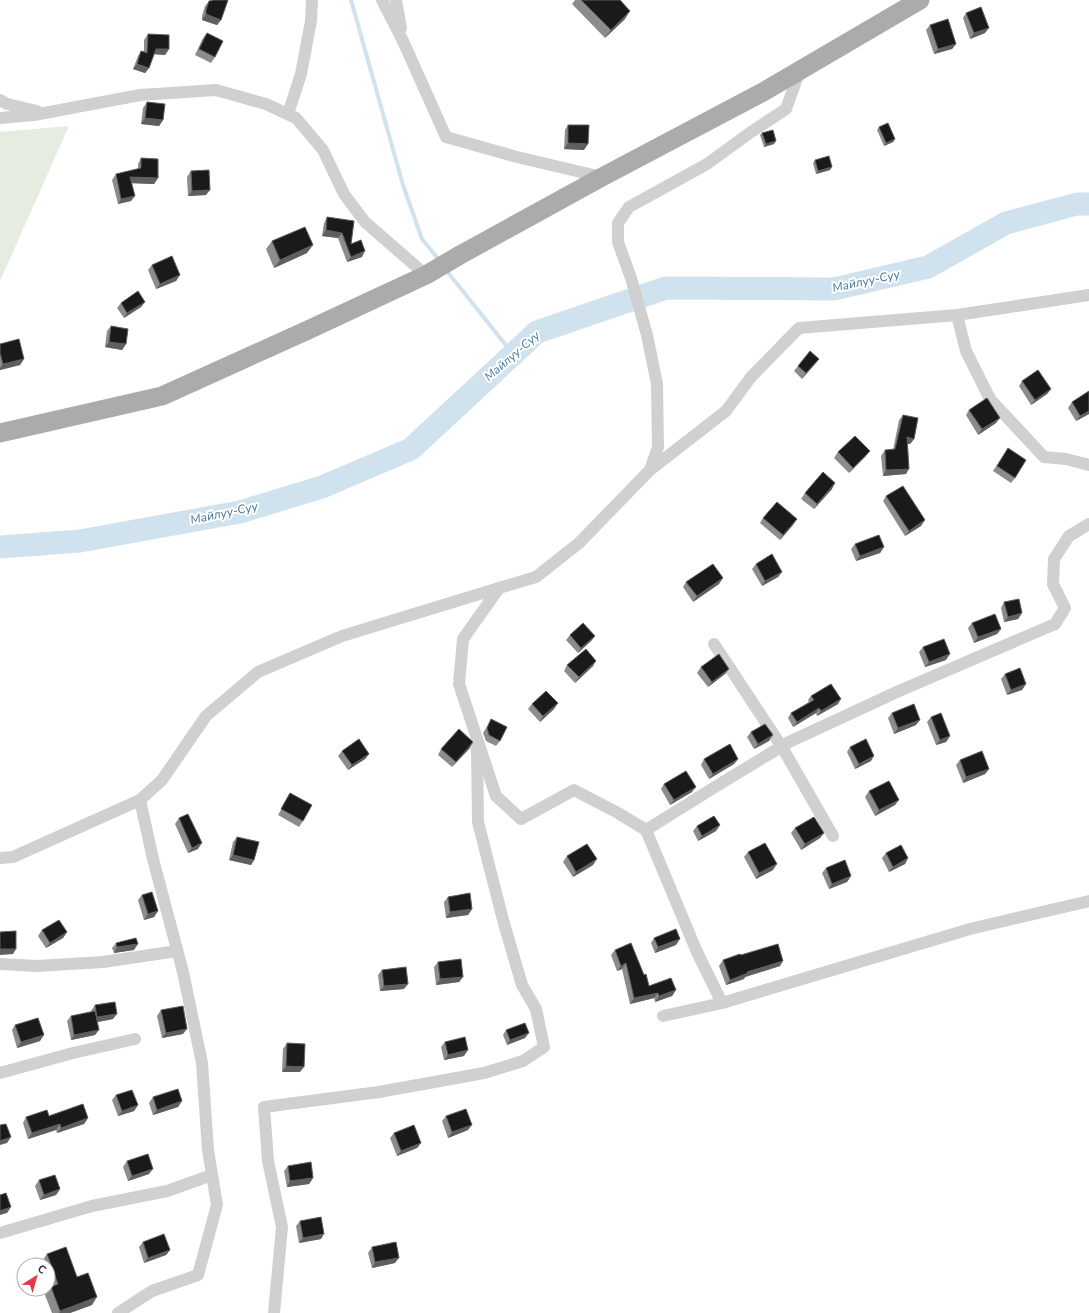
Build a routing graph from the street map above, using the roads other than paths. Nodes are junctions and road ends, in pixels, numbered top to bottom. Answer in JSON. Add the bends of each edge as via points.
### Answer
{"nodes":[{"id":1,"x":312,"y":0,"type":"edge"},
{"id":2,"x":382,"y":0,"type":"edge"},
{"id":3,"x":396,"y":0,"type":"edge"},
{"id":4,"x":920,"y":0,"type":"edge"},
{"id":5,"x":403,"y":41,"type":"junction"},
{"id":6,"x":800,"y":70,"type":"junction"},
{"id":7,"x":0,"y":100,"type":"edge"},
{"id":8,"x":44,"y":113,"type":"junction"},
{"id":9,"x":288,"y":114,"type":"junction"},
{"id":10,"x":0,"y":118,"type":"edge"},
{"id":11,"x":602,"y":177,"type":"junction"},
{"id":12,"x":431,"y":273,"type":"junction"},
{"id":13,"x":1089,"y":295,"type":"edge"},
{"id":14,"x":957,"y":315,"type":"junction"},
{"id":15,"x":0,"y":433,"type":"edge"},
{"id":16,"x":1089,"y":465,"type":"edge"},
{"id":17,"x":650,"y":470,"type":"junction"},
{"id":18,"x":1089,"y":524,"type":"edge"},
{"id":19,"x":499,"y":588,"type":"junction"},
{"id":20,"x":714,"y":644,"type":"dead end"},
{"id":21,"x":476,"y":736,"type":"junction"},
{"id":22,"x":782,"y":747,"type":"junction"},
{"id":23,"x":140,"y":800,"type":"junction"},
{"id":24,"x":646,"y":830,"type":"junction"},
{"id":25,"x":833,"y":836,"type":"dead end"},
{"id":26,"x":0,"y":858,"type":"edge"},
{"id":27,"x":1089,"y":901,"type":"edge"},
{"id":28,"x":177,"y":951,"type":"junction"},
{"id":29,"x":0,"y":964,"type":"edge"},
{"id":30,"x":722,"y":1003,"type":"junction"},
{"id":31,"x":663,"y":1016,"type":"dead end"},
{"id":32,"x":135,"y":1039,"type":"dead end"},
{"id":33,"x":0,"y":1073,"type":"edge"},
{"id":34,"x":212,"y":1175,"type":"junction"},
{"id":35,"x":0,"y":1233,"type":"edge"},
{"id":36,"x":118,"y":1313,"type":"edge"},
{"id":37,"x":274,"y":1313,"type":"edge"}],
"edges":[{"from":1,"to":9,"type":"street","via":[[311,21],[301,74]]},
{"from":2,"to":5,"type":"street"},
{"from":3,"to":5,"type":"street"},
{"from":4,"to":6,"type":"main road"},
{"from":5,"to":11,"type":"street","via":[[446,137]]},
{"from":6,"to":11,"type":"main road"},
{"from":6,"to":17,"type":"street","via":[[786,109],[707,164],[629,207],[618,223],[618,242],[647,336],[657,384],[658,447]]},
{"from":7,"to":8,"type":"street"},
{"from":8,"to":9,"type":"street","via":[[140,95],[216,90],[266,104]]},
{"from":8,"to":10,"type":"street"},
{"from":9,"to":12,"type":"street","via":[[296,118],[323,150],[344,194],[364,222]]},
{"from":11,"to":12,"type":"main road"},
{"from":12,"to":15,"type":"main road","via":[[162,396]]},
{"from":13,"to":14,"type":"street"},
{"from":14,"to":16,"type":"street","via":[[966,351],[990,399],[1044,457]]},
{"from":14,"to":17,"type":"street","via":[[799,328],[751,377],[726,411]]},
{"from":17,"to":19,"type":"street","via":[[579,543],[536,577]]},
{"from":18,"to":22,"type":"street","via":[[1069,536],[1054,559],[1053,584],[1065,608],[1055,624],[899,691]]},
{"from":19,"to":21,"type":"street","via":[[463,639],[459,684]]},
{"from":19,"to":23,"type":"street","via":[[342,636],[258,672],[206,716],[162,780]]},
{"from":20,"to":22,"type":"street"},
{"from":21,"to":24,"type":"street","via":[[496,796],[521,819],[574,790]]},
{"from":21,"to":37,"type":"street","via":[[478,822],[522,985],[536,1009],[544,1046],[523,1061],[484,1073],[379,1092],[264,1107],[268,1161],[282,1226]]},
{"from":22,"to":24,"type":"street"},
{"from":22,"to":25,"type":"street"},
{"from":23,"to":26,"type":"street","via":[[13,857]]},
{"from":23,"to":28,"type":"street"},
{"from":24,"to":30,"type":"street","via":[[697,952]]},
{"from":27,"to":30,"type":"street","via":[[970,929]]},
{"from":28,"to":29,"type":"street","via":[[103,962],[37,966]]},
{"from":28,"to":34,"type":"street","via":[[202,1063]]},
{"from":30,"to":31,"type":"street"},
{"from":32,"to":33,"type":"street"},
{"from":34,"to":35,"type":"street","via":[[167,1192],[92,1206]]},
{"from":34,"to":36,"type":"street","via":[[217,1205],[198,1275],[152,1291]]}]}
